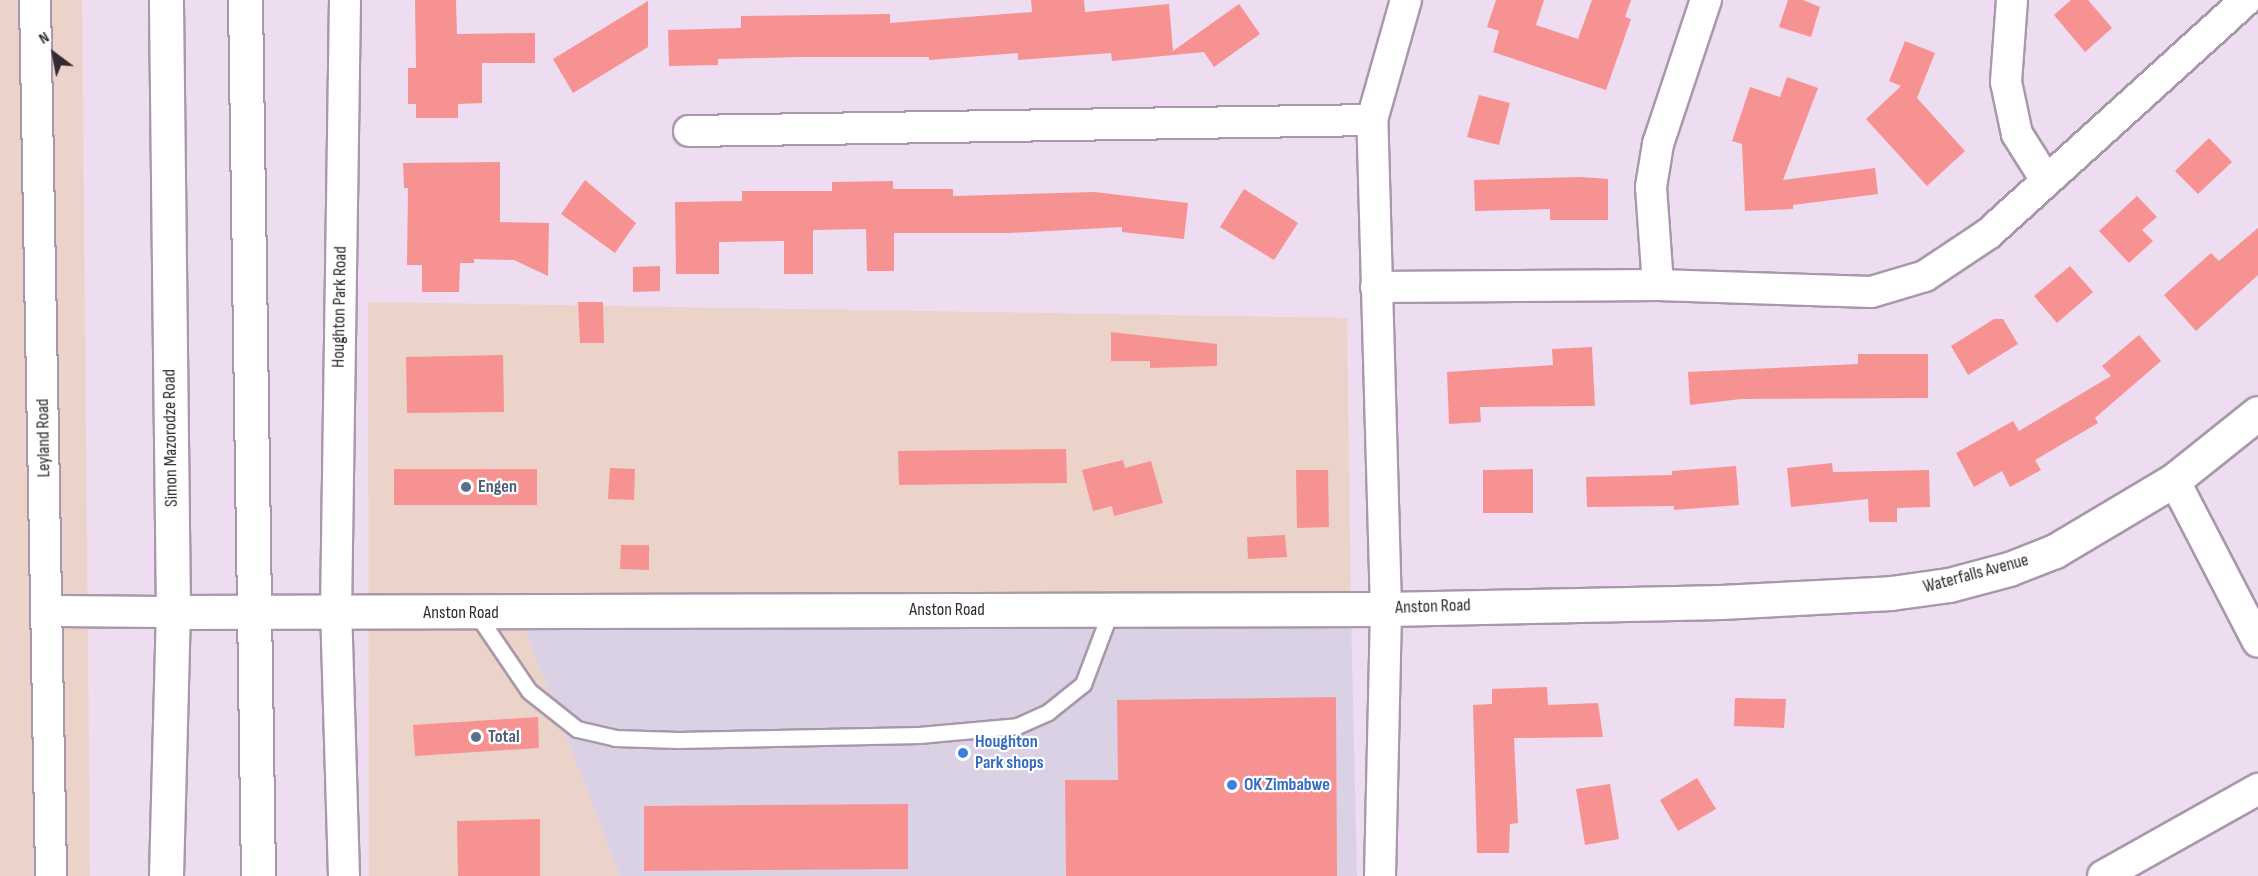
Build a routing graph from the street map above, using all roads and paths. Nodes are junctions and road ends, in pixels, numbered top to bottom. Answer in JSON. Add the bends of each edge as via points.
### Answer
{"nodes":[{"id":1,"x":34,"y":0,"type":"edge"},
{"id":2,"x":166,"y":0,"type":"edge"},
{"id":3,"x":245,"y":0,"type":"edge"},
{"id":4,"x":345,"y":0,"type":"edge"},
{"id":5,"x":1406,"y":0,"type":"edge"},
{"id":6,"x":1706,"y":0,"type":"edge"},
{"id":7,"x":2012,"y":0,"type":"edge"},
{"id":8,"x":2246,"y":0,"type":"edge"},
{"id":9,"x":1372,"y":120,"type":"junction"},
{"id":10,"x":689,"y":131,"type":"dead end"},
{"id":11,"x":2046,"y":180,"type":"junction"},
{"id":12,"x":1658,"y":285,"type":"junction"},
{"id":13,"x":1376,"y":287,"type":"junction"},
{"id":14,"x":2258,"y":413,"type":"edge"},
{"id":15,"x":2174,"y":480,"type":"junction"},
{"id":16,"x":1721,"y":602,"type":"joint"},
{"id":17,"x":1386,"y":609,"type":"junction"},
{"id":18,"x":1111,"y":610,"type":"junction"},
{"id":19,"x":48,"y":611,"type":"junction"},
{"id":20,"x":174,"y":612,"type":"junction"},
{"id":21,"x":256,"y":612,"type":"junction"},
{"id":22,"x":336,"y":613,"type":"junction"},
{"id":23,"x":476,"y":613,"type":"junction"},
{"id":24,"x":2258,"y":642,"type":"edge"},
{"id":25,"x":2258,"y":789,"type":"edge"},
{"id":26,"x":51,"y":876,"type":"edge"},
{"id":27,"x":166,"y":876,"type":"edge"},
{"id":28,"x":258,"y":876,"type":"edge"},
{"id":29,"x":344,"y":876,"type":"edge"},
{"id":30,"x":1380,"y":876,"type":"edge"},
{"id":31,"x":2103,"y":876,"type":"edge"}],
"edges":[{"from":1,"to":19,"type":"street","name":"Leyland Road"},
{"from":2,"to":20,"type":"main road","name":"Simon Mazorodze Road"},
{"from":3,"to":21,"type":"main road"},
{"from":4,"to":22,"type":"street","name":"Houghton Park Road"},
{"from":5,"to":9,"type":"street"},
{"from":6,"to":12,"type":"street","via":[[1658,144],[1651,187]]},
{"from":7,"to":11,"type":"street","via":[[2006,82],[2017,134]]},
{"from":8,"to":11,"type":"street"},
{"from":9,"to":10,"type":"street"},
{"from":9,"to":13,"type":"street"},
{"from":11,"to":12,"type":"street","via":[[1988,234],[1925,276],[1871,292]]},
{"from":12,"to":13,"type":"street"},
{"from":13,"to":17,"type":"street"},
{"from":14,"to":15,"type":"main road","name":"Waterfalls Avenue"},
{"from":15,"to":16,"type":"main road","name":"Waterfalls Avenue","via":[[2055,550],[2009,569],[1949,585],[1891,593]]},
{"from":15,"to":24,"type":"street"},
{"from":16,"to":17,"type":"main road","name":"Anston Road"},
{"from":17,"to":18,"type":"main road","name":"Anston Road"},
{"from":17,"to":30,"type":"street"},
{"from":18,"to":23,"type":"main road","name":"Anston Road"},
{"from":18,"to":23,"type":"lane","via":[[1083,684],[1048,712],[1017,726],[919,735],[768,735],[678,740],[615,738],[577,729],[529,692]]},
{"from":19,"to":20,"type":"street"},
{"from":19,"to":26,"type":"street","name":"Leyland Road"},
{"from":20,"to":21,"type":"main road","name":"Anston Road"},
{"from":20,"to":27,"type":"main road","name":"Simon Mazorodze Road"},
{"from":21,"to":22,"type":"main road","name":"Anston Road"},
{"from":21,"to":28,"type":"main road"},
{"from":22,"to":23,"type":"main road","name":"Anston Road"},
{"from":22,"to":29,"type":"street","name":"Houghton Park Road"},
{"from":25,"to":31,"type":"street"}]}
